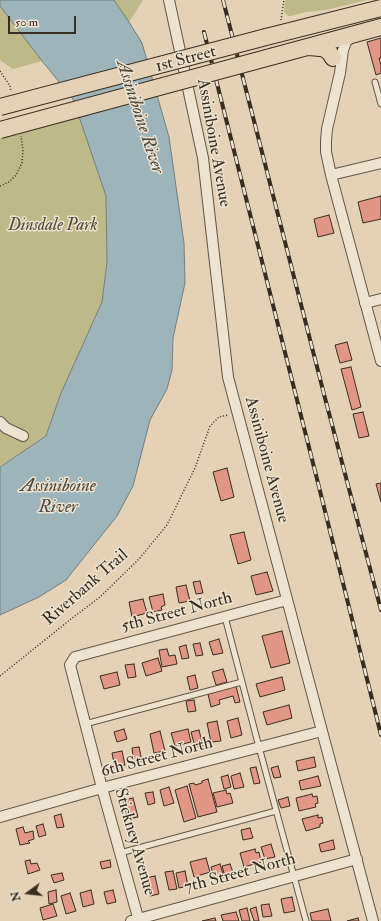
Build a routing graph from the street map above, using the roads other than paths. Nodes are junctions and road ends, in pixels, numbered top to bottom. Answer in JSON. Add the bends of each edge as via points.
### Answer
{"nodes":[{"id":1,"x":169,"y":0,"type":"edge"},
{"id":2,"x":381,"y":8,"type":"edge"},
{"id":3,"x":381,"y":13,"type":"edge"},
{"id":4,"x":381,"y":27,"type":"edge"},
{"id":5,"x":360,"y":32,"type":"junction"},
{"id":6,"x":330,"y":41,"type":"junction"},
{"id":7,"x":304,"y":48,"type":"junction"},
{"id":8,"x":334,"y":58,"type":"junction"},
{"id":9,"x":375,"y":82,"type":"dead end"},
{"id":10,"x":337,"y":87,"type":"junction"},
{"id":11,"x":381,"y":104,"type":"edge"},
{"id":12,"x":0,"y":107,"type":"edge"},
{"id":13,"x":0,"y":130,"type":"edge"},
{"id":14,"x":381,"y":163,"type":"edge"},
{"id":15,"x":331,"y":175,"type":"junction"},
{"id":16,"x":381,"y":299,"type":"edge"},
{"id":17,"x":365,"y":303,"type":"junction"},
{"id":18,"x":381,"y":361,"type":"edge"},
{"id":19,"x":0,"y":422,"type":"edge"},
{"id":20,"x":23,"y":436,"type":"dead end"},
{"id":21,"x":287,"y":600,"type":"junction"},
{"id":22,"x":225,"y":617,"type":"junction"},
{"id":23,"x":75,"y":657,"type":"joint"},
{"id":24,"x":242,"y":682,"type":"junction"},
{"id":25,"x":85,"y":724,"type":"junction"},
{"id":26,"x":322,"y":731,"type":"junction"},
{"id":27,"x":259,"y":747,"type":"junction"},
{"id":28,"x":102,"y":788,"type":"junction"},
{"id":29,"x":276,"y":811,"type":"junction"},
{"id":30,"x":0,"y":817,"type":"edge"},
{"id":31,"x":120,"y":853,"type":"junction"},
{"id":32,"x":357,"y":859,"type":"junction"},
{"id":33,"x":294,"y":876,"type":"junction"},
{"id":34,"x":137,"y":920,"type":"edge"},
{"id":35,"x":306,"y":921,"type":"edge"},
{"id":36,"x":373,"y":921,"type":"edge"}],
"edges":[{"from":1,"to":21,"type":"street","name":"Assiniboine Avenue","via":[[203,158],[228,377]]},
{"from":2,"to":12,"type":"main road","name":"1st Street","bridge":true},
{"from":3,"to":6,"type":"main road","via":[[335,28]]},
{"from":4,"to":5,"type":"main road","name":"1st Street"},
{"from":5,"to":6,"type":"main road","name":"1st Street"},
{"from":5,"to":10,"type":"street","via":[[348,39],[344,46]]},
{"from":6,"to":7,"type":"main road","name":"1st Street"},
{"from":6,"to":8,"type":"street"},
{"from":7,"to":8,"type":"main road","via":[[325,49]]},
{"from":7,"to":13,"type":"main road","name":"1st Street","bridge":true},
{"from":8,"to":10,"type":"street"},
{"from":9,"to":11,"type":"lane"},
{"from":10,"to":15,"type":"street","via":[[326,141]]},
{"from":14,"to":15,"type":"street"},
{"from":15,"to":17,"type":"street"},
{"from":16,"to":17,"type":"street"},
{"from":17,"to":18,"type":"street"},
{"from":19,"to":20,"type":"street","via":[[6,428]]},
{"from":21,"to":22,"type":"street","name":"5th Street North"},
{"from":21,"to":26,"type":"street","name":"Assiniboine Avenue"},
{"from":22,"to":23,"type":"street","name":"5th Street North"},
{"from":22,"to":24,"type":"lane"},
{"from":23,"to":25,"type":"street","name":"Stickney Avenue","via":[[70,665]]},
{"from":24,"to":25,"type":"lane"},
{"from":24,"to":27,"type":"lane"},
{"from":25,"to":28,"type":"street","name":"Stickney Avenue"},
{"from":26,"to":27,"type":"street","name":"6th Street North"},
{"from":26,"to":32,"type":"street","name":"Assiniboine Avenue"},
{"from":27,"to":28,"type":"street","name":"6th Street North"},
{"from":27,"to":29,"type":"lane"},
{"from":28,"to":30,"type":"street","name":"6th Street North"},
{"from":28,"to":31,"type":"street","name":"Stickney Avenue"},
{"from":29,"to":31,"type":"lane"},
{"from":29,"to":33,"type":"lane"},
{"from":31,"to":34,"type":"street","name":"Stickney Avenue"},
{"from":32,"to":33,"type":"street","name":"7th Street North"},
{"from":32,"to":36,"type":"street","name":"Assiniboine Avenue"},
{"from":33,"to":34,"type":"street","name":"7th Street North"},
{"from":33,"to":35,"type":"lane"}]}
